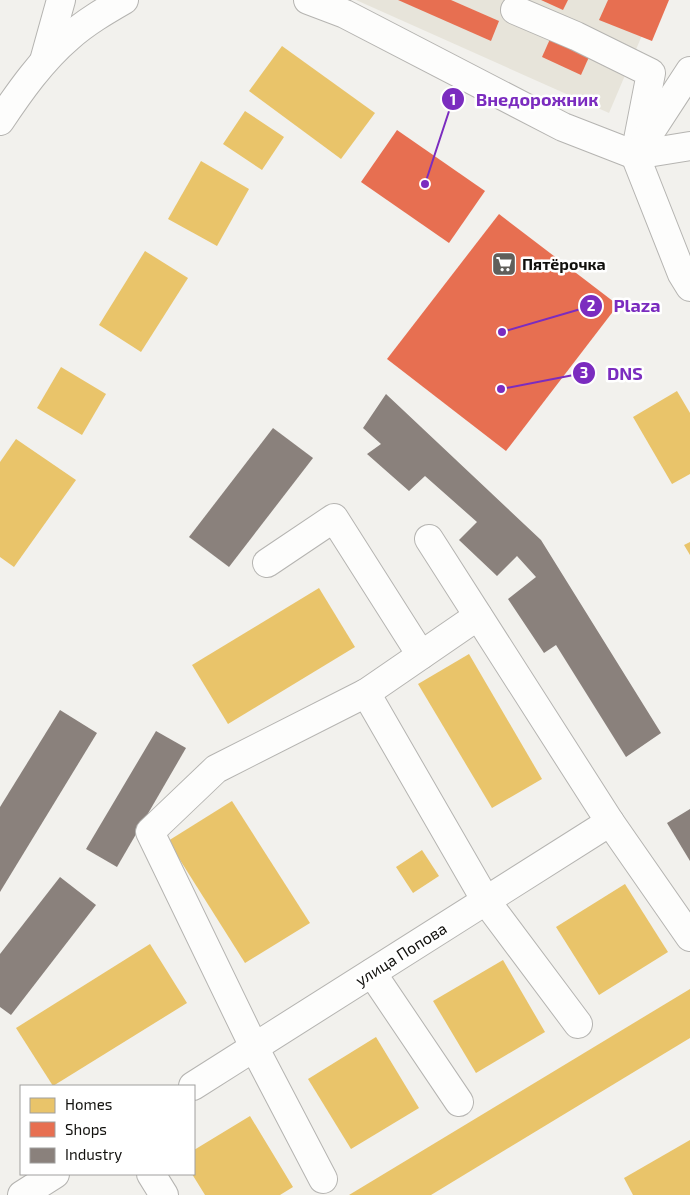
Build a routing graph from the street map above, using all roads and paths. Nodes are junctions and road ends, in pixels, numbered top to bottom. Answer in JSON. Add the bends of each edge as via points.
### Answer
{"nodes":[{"id":1,"x":61,"y":0,"type":"edge"},
{"id":2,"x":124,"y":0,"type":"edge"},
{"id":3,"x":308,"y":0,"type":"edge"},
{"id":4,"x":514,"y":10,"type":"dead end"},
{"id":5,"x":44,"y":61,"type":"junction"},
{"id":6,"x":690,"y":71,"type":"edge"},
{"id":7,"x":0,"y":121,"type":"edge"},
{"id":8,"x":690,"y":146,"type":"edge"},
{"id":9,"x":636,"y":155,"type":"junction"},
{"id":10,"x":690,"y":287,"type":"edge"},
{"id":11,"x":428,"y":540,"type":"dead end"},
{"id":12,"x":267,"y":563,"type":"dead end"},
{"id":13,"x":478,"y":616,"type":"junction"},
{"id":14,"x":421,"y":655,"type":"junction"},
{"id":15,"x":366,"y":693,"type":"junction"},
{"id":16,"x":610,"y":822,"type":"junction"},
{"id":17,"x":486,"y":901,"type":"junction"},
{"id":18,"x":690,"y":937,"type":"edge"},
{"id":19,"x":372,"y":972,"type":"junction"},
{"id":20,"x":578,"y":1024,"type":"dead end"},
{"id":21,"x":254,"y":1047,"type":"junction"},
{"id":22,"x":195,"y":1085,"type":"edge"},
{"id":23,"x":459,"y":1102,"type":"dead end"},
{"id":24,"x":53,"y":1175,"type":"edge"},
{"id":25,"x":151,"y":1175,"type":"edge"},
{"id":26,"x":323,"y":1179,"type":"dead end"},
{"id":27,"x":22,"y":1195,"type":"edge"},
{"id":28,"x":164,"y":1195,"type":"edge"}],
"edges":[{"from":1,"to":5,"type":"street"},
{"from":2,"to":5,"type":"street","via":[[96,16]]},
{"from":3,"to":9,"type":"street","via":[[344,14],[563,126]]},
{"from":4,"to":9,"type":"street","via":[[652,74]]},
{"from":5,"to":7,"type":"street"},
{"from":6,"to":9,"type":"street"},
{"from":8,"to":9,"type":"street"},
{"from":9,"to":10,"type":"street"},
{"from":11,"to":13,"type":"street"},
{"from":12,"to":14,"type":"street","via":[[334,518]]},
{"from":13,"to":14,"type":"street"},
{"from":13,"to":16,"type":"street"},
{"from":14,"to":15,"type":"street"},
{"from":15,"to":17,"type":"street"},
{"from":15,"to":21,"type":"street","via":[[216,769],[150,832]]},
{"from":16,"to":17,"type":"street","name":"улица Попова"},
{"from":16,"to":18,"type":"street"},
{"from":17,"to":19,"type":"street","name":"улица Попова"},
{"from":17,"to":20,"type":"street"},
{"from":19,"to":21,"type":"street","name":"улица Попова"},
{"from":19,"to":23,"type":"street"},
{"from":21,"to":22,"type":"street","name":"улица Попова"},
{"from":21,"to":26,"type":"street"},
{"from":24,"to":27,"type":"street"},
{"from":25,"to":28,"type":"street"}]}
